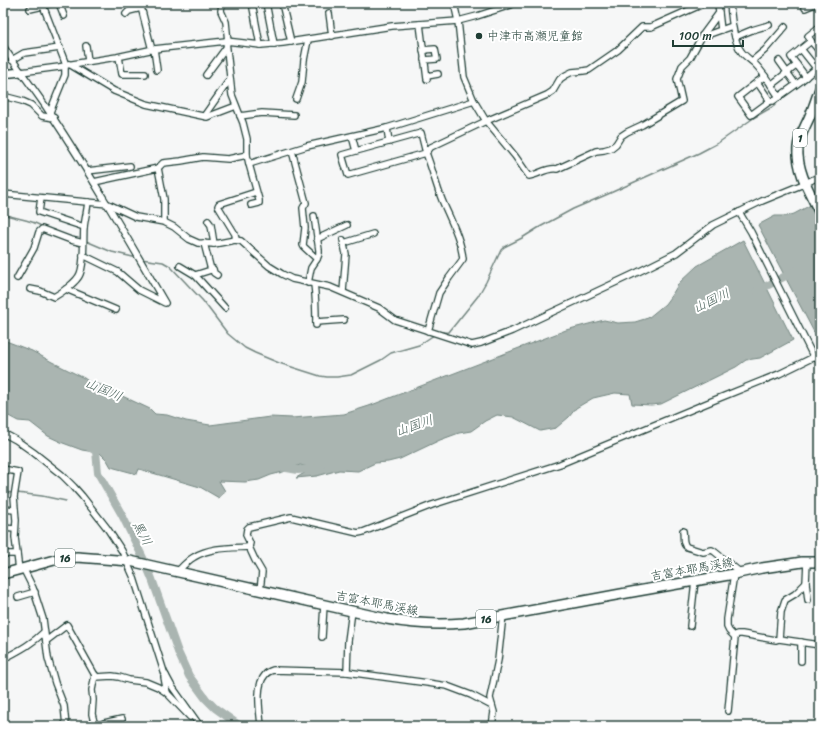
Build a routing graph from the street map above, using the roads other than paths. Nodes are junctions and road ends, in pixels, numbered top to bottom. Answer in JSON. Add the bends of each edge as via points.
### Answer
{"nodes":[{"id":1,"x":52,"y":3,"type":"edge"},
{"id":2,"x":59,"y":3,"type":"edge"},
{"id":3,"x":222,"y":3,"type":"edge"},
{"id":4,"x":252,"y":3,"type":"edge"},
{"id":5,"x":266,"y":3,"type":"edge"},
{"id":6,"x":282,"y":3,"type":"edge"},
{"id":7,"x":454,"y":3,"type":"edge"},
{"id":8,"x":513,"y":3,"type":"edge"},
{"id":9,"x":705,"y":3,"type":"edge"},
{"id":10,"x":718,"y":3,"type":"edge"},
{"id":11,"x":730,"y":3,"type":"edge"},
{"id":12,"x":817,"y":3,"type":"edge"},
{"id":13,"x":42,"y":5,"type":"edge"},
{"id":14,"x":140,"y":5,"type":"edge"},
{"id":15,"x":805,"y":8,"type":"dead end"},
{"id":16,"x":30,"y":9,"type":"dead end"},
{"id":17,"x":329,"y":13,"type":"dead end"},
{"id":18,"x":719,"y":13,"type":"junction"},
{"id":19,"x":126,"y":14,"type":"dead end"},
{"id":20,"x":64,"y":16,"type":"dead end"},
{"id":21,"x":458,"y":21,"type":"junction"},
{"id":22,"x":420,"y":24,"type":"junction"},
{"id":23,"x":769,"y":25,"type":"dead end"},
{"id":24,"x":732,"y":26,"type":"junction"},
{"id":25,"x":785,"y":27,"type":"dead end"},
{"id":26,"x":721,"y":30,"type":"junction"},
{"id":27,"x":820,"y":31,"type":"edge"},
{"id":28,"x":332,"y":36,"type":"junction"},
{"id":29,"x":702,"y":36,"type":"junction"},
{"id":30,"x":735,"y":37,"type":"junction"},
{"id":31,"x":308,"y":40,"type":"junction"},
{"id":32,"x":811,"y":41,"type":"junction"},
{"id":33,"x":291,"y":42,"type":"junction"},
{"id":34,"x":227,"y":44,"type":"junction"},
{"id":35,"x":274,"y":44,"type":"junction"},
{"id":36,"x":260,"y":45,"type":"junction"},
{"id":37,"x":3,"y":46,"type":"edge"},
{"id":38,"x":86,"y":46,"type":"dead end"},
{"id":39,"x":60,"y":48,"type":"junction"},
{"id":40,"x":801,"y":49,"type":"junction"},
{"id":41,"x":153,"y":50,"type":"junction"},
{"id":42,"x":423,"y":50,"type":"junction"},
{"id":43,"x":820,"y":52,"type":"edge"},
{"id":44,"x":119,"y":57,"type":"junction"},
{"id":45,"x":12,"y":60,"type":"junction"},
{"id":46,"x":424,"y":60,"type":"junction"},
{"id":47,"x":88,"y":61,"type":"junction"},
{"id":48,"x":752,"y":61,"type":"junction"},
{"id":49,"x":778,"y":61,"type":"dead end"},
{"id":50,"x":67,"y":65,"type":"junction"},
{"id":51,"x":797,"y":65,"type":"junction"},
{"id":52,"x":818,"y":66,"type":"edge"},
{"id":53,"x":157,"y":70,"type":"dead end"},
{"id":54,"x":21,"y":72,"type":"junction"},
{"id":55,"x":787,"y":72,"type":"junction"},
{"id":56,"x":3,"y":74,"type":"edge"},
{"id":57,"x":145,"y":74,"type":"dead end"},
{"id":58,"x":438,"y":74,"type":"dead end"},
{"id":59,"x":206,"y":75,"type":"dead end"},
{"id":60,"x":765,"y":76,"type":"junction"},
{"id":61,"x":806,"y":77,"type":"junction"},
{"id":62,"x":230,"y":79,"type":"junction"},
{"id":63,"x":757,"y":82,"type":"junction"},
{"id":64,"x":794,"y":82,"type":"dead end"},
{"id":65,"x":771,"y":85,"type":"junction"},
{"id":66,"x":820,"y":90,"type":"edge"},
{"id":67,"x":3,"y":96,"type":"edge"},
{"id":68,"x":779,"y":96,"type":"junction"},
{"id":69,"x":10,"y":98,"type":"junction"},
{"id":70,"x":296,"y":99,"type":"dead end"},
{"id":71,"x":3,"y":101,"type":"edge"},
{"id":72,"x":474,"y":101,"type":"junction"},
{"id":73,"x":770,"y":101,"type":"junction"},
{"id":74,"x":236,"y":106,"type":"junction"},
{"id":75,"x":50,"y":112,"type":"junction"},
{"id":76,"x":294,"y":115,"type":"dead end"},
{"id":77,"x":204,"y":116,"type":"junction"},
{"id":78,"x":240,"y":116,"type":"junction"},
{"id":79,"x":54,"y":118,"type":"junction"},
{"id":80,"x":486,"y":121,"type":"junction"},
{"id":81,"x":387,"y":128,"type":"junction"},
{"id":82,"x":352,"y":136,"type":"junction"},
{"id":83,"x":389,"y":142,"type":"junction"},
{"id":84,"x":292,"y":151,"type":"junction"},
{"id":85,"x":356,"y":151,"type":"junction"},
{"id":86,"x":426,"y":153,"type":"junction"},
{"id":87,"x":247,"y":155,"type":"junction"},
{"id":88,"x":249,"y":164,"type":"junction"},
{"id":89,"x":130,"y":166,"type":"dead end"},
{"id":90,"x":158,"y":168,"type":"junction"},
{"id":91,"x":87,"y":171,"type":"junction"},
{"id":92,"x":820,"y":176,"type":"edge"},
{"id":93,"x":94,"y":182,"type":"junction"},
{"id":94,"x":807,"y":186,"type":"junction"},
{"id":95,"x":256,"y":192,"type":"junction"},
{"id":96,"x":3,"y":194,"type":"edge"},
{"id":97,"x":41,"y":198,"type":"junction"},
{"id":98,"x":88,"y":202,"type":"junction"},
{"id":99,"x":108,"y":204,"type":"junction"},
{"id":100,"x":251,"y":205,"type":"dead end"},
{"id":101,"x":739,"y":212,"type":"junction"},
{"id":102,"x":820,"y":213,"type":"edge"},
{"id":103,"x":314,"y":216,"type":"dead end"},
{"id":104,"x":208,"y":221,"type":"dead end"},
{"id":105,"x":164,"y":222,"type":"junction"},
{"id":106,"x":347,"y":225,"type":"dead end"},
{"id":107,"x":84,"y":227,"type":"junction"},
{"id":108,"x":373,"y":234,"type":"dead end"},
{"id":109,"x":317,"y":238,"type":"junction"},
{"id":110,"x":236,"y":240,"type":"junction"},
{"id":111,"x":83,"y":243,"type":"junction"},
{"id":112,"x":204,"y":243,"type":"junction"},
{"id":113,"x":214,"y":244,"type":"junction"},
{"id":114,"x":83,"y":255,"type":"junction"},
{"id":115,"x":317,"y":259,"type":"junction"},
{"id":116,"x":180,"y":266,"type":"dead end"},
{"id":117,"x":211,"y":270,"type":"junction"},
{"id":118,"x":217,"y":274,"type":"dead end"},
{"id":119,"x":195,"y":275,"type":"junction"},
{"id":120,"x":17,"y":278,"type":"dead end"},
{"id":121,"x":308,"y":283,"type":"junction"},
{"id":122,"x":314,"y":284,"type":"junction"},
{"id":123,"x":30,"y":289,"type":"dead end"},
{"id":124,"x":66,"y":289,"type":"junction"},
{"id":125,"x":343,"y":292,"type":"junction"},
{"id":126,"x":225,"y":308,"type":"dead end"},
{"id":127,"x":116,"y":310,"type":"dead end"},
{"id":128,"x":344,"y":320,"type":"dead end"},
{"id":129,"x":428,"y":331,"type":"junction"},
{"id":130,"x":820,"y":354,"type":"edge"},
{"id":131,"x":812,"y":355,"type":"junction"},
{"id":132,"x":3,"y":433,"type":"edge"},
{"id":133,"x":3,"y":469,"type":"edge"},
{"id":134,"x":3,"y":509,"type":"edge"},
{"id":135,"x":15,"y":510,"type":"junction"},
{"id":136,"x":3,"y":528,"type":"edge"},
{"id":137,"x":15,"y":529,"type":"junction"},
{"id":138,"x":683,"y":531,"type":"dead end"},
{"id":139,"x":249,"y":547,"type":"junction"},
{"id":140,"x":3,"y":554,"type":"edge"},
{"id":141,"x":17,"y":554,"type":"junction"},
{"id":142,"x":128,"y":561,"type":"junction"},
{"id":143,"x":807,"y":562,"type":"junction"},
{"id":144,"x":820,"y":562,"type":"edge"},
{"id":145,"x":21,"y":569,"type":"junction"},
{"id":146,"x":177,"y":572,"type":"junction"},
{"id":147,"x":3,"y":574,"type":"edge"},
{"id":148,"x":738,"y":574,"type":"junction"},
{"id":149,"x":695,"y":581,"type":"junction"},
{"id":150,"x":806,"y":583,"type":"junction"},
{"id":151,"x":260,"y":591,"type":"junction"},
{"id":152,"x":35,"y":592,"type":"junction"},
{"id":153,"x":18,"y":597,"type":"dead end"},
{"id":154,"x":808,"y":600,"type":"dead end"},
{"id":155,"x":324,"y":605,"type":"junction"},
{"id":156,"x":352,"y":611,"type":"junction"},
{"id":157,"x":503,"y":615,"type":"junction"},
{"id":158,"x":690,"y":626,"type":"dead end"},
{"id":159,"x":44,"y":632,"type":"junction"},
{"id":160,"x":322,"y":637,"type":"dead end"},
{"id":161,"x":735,"y":637,"type":"junction"},
{"id":162,"x":779,"y":639,"type":"junction"},
{"id":163,"x":46,"y":641,"type":"junction"},
{"id":164,"x":802,"y":642,"type":"junction"},
{"id":165,"x":820,"y":645,"type":"edge"},
{"id":166,"x":3,"y":659,"type":"edge"},
{"id":167,"x":801,"y":661,"type":"dead end"},
{"id":168,"x":347,"y":672,"type":"junction"},
{"id":169,"x":95,"y":675,"type":"junction"},
{"id":170,"x":166,"y":676,"type":"junction"},
{"id":171,"x":167,"y":693,"type":"junction"},
{"id":172,"x":492,"y":706,"type":"junction"},
{"id":173,"x":728,"y":710,"type":"dead end"},
{"id":174,"x":193,"y":717,"type":"junction"},
{"id":175,"x":122,"y":719,"type":"dead end"},
{"id":176,"x":66,"y":726,"type":"edge"},
{"id":177,"x":98,"y":726,"type":"edge"},
{"id":178,"x":200,"y":726,"type":"edge"},
{"id":179,"x":261,"y":726,"type":"edge"},
{"id":180,"x":492,"y":726,"type":"edge"}],
"edges":[{"from":1,"to":13,"type":"street"},
{"from":2,"to":20,"type":"street"},
{"from":3,"to":34,"type":"street"},
{"from":4,"to":36,"type":"street"},
{"from":5,"to":35,"type":"street"},
{"from":6,"to":33,"type":"street"},
{"from":7,"to":21,"type":"street"},
{"from":8,"to":21,"type":"street"},
{"from":9,"to":80,"type":"street","via":[[651,27],[642,27],[618,50],[589,70],[572,72],[560,79],[553,91],[547,95]]},
{"from":10,"to":18,"type":"street"},
{"from":11,"to":24,"type":"street"},
{"from":12,"to":15,"type":"street"},
{"from":13,"to":16,"type":"street"},
{"from":13,"to":39,"type":"street"},
{"from":14,"to":19,"type":"street"},
{"from":14,"to":41,"type":"street"},
{"from":17,"to":28,"type":"street"},
{"from":18,"to":26,"type":"street"},
{"from":18,"to":29,"type":"street"},
{"from":21,"to":22,"type":"street"},
{"from":21,"to":72,"type":"street","via":[[464,77]]},
{"from":22,"to":28,"type":"street"},
{"from":22,"to":42,"type":"street"},
{"from":23,"to":30,"type":"street"},
{"from":24,"to":26,"type":"street"},
{"from":24,"to":30,"type":"street"},
{"from":25,"to":48,"type":"street"},
{"from":26,"to":29,"type":"street"},
{"from":27,"to":32,"type":"street","via":[[818,28],[808,36]]},
{"from":28,"to":31,"type":"street"},
{"from":29,"to":80,"type":"street","via":[[690,58],[682,66],[677,79],[682,101],[627,132],[611,148],[596,151],[557,169],[552,168],[529,176]]},
{"from":30,"to":48,"type":"street","via":[[741,51]]},
{"from":31,"to":33,"type":"street"},
{"from":31,"to":70,"type":"street","via":[[302,82]]},
{"from":32,"to":40,"type":"street"},
{"from":32,"to":43,"type":"street"},
{"from":33,"to":35,"type":"street"},
{"from":34,"to":36,"type":"street"},
{"from":34,"to":41,"type":"street"},
{"from":34,"to":59,"type":"street"},
{"from":34,"to":62,"type":"street"},
{"from":35,"to":36,"type":"street"},
{"from":37,"to":45,"type":"street"},
{"from":38,"to":47,"type":"street"},
{"from":39,"to":45,"type":"street","via":[[24,53]]},
{"from":39,"to":50,"type":"street"},
{"from":40,"to":51,"type":"street","via":[[791,57]]},
{"from":40,"to":52,"type":"street"},
{"from":41,"to":44,"type":"street"},
{"from":41,"to":53,"type":"street"},
{"from":42,"to":46,"type":"street"},
{"from":42,"to":46,"type":"street","via":[[435,49],[437,59]]},
{"from":44,"to":47,"type":"street"},
{"from":44,"to":57,"type":"street","via":[[122,74]]},
{"from":45,"to":54,"type":"street"},
{"from":46,"to":58,"type":"street","via":[[427,77]]},
{"from":47,"to":50,"type":"street"},
{"from":48,"to":60,"type":"street"},
{"from":49,"to":55,"type":"street"},
{"from":50,"to":54,"type":"street"},
{"from":50,"to":75,"type":"street"},
{"from":50,"to":77,"type":"street","via":[[114,91],[146,104]]},
{"from":51,"to":55,"type":"street"},
{"from":51,"to":61,"type":"street"},
{"from":52,"to":61,"type":"street"},
{"from":54,"to":56,"type":"street"},
{"from":54,"to":75,"type":"street"},
{"from":55,"to":64,"type":"street"},
{"from":55,"to":65,"type":"street"},
{"from":60,"to":63,"type":"street"},
{"from":60,"to":65,"type":"street"},
{"from":61,"to":68,"type":"street"},
{"from":62,"to":74,"type":"street"},
{"from":62,"to":77,"type":"street"},
{"from":63,"to":73,"type":"street"},
{"from":63,"to":73,"type":"street","via":[[738,97],[746,109],[751,115]]},
{"from":65,"to":68,"type":"street"},
{"from":66,"to":94,"type":"main road","number":"1","via":[[798,147],[798,160]]},
{"from":67,"to":69,"type":"street"},
{"from":68,"to":73,"type":"street"},
{"from":69,"to":71,"type":"street"},
{"from":69,"to":79,"type":"street","via":[[31,105],[42,116]]},
{"from":72,"to":80,"type":"street"},
{"from":72,"to":81,"type":"street"},
{"from":74,"to":77,"type":"street"},
{"from":74,"to":78,"type":"street"},
{"from":75,"to":79,"type":"street"},
{"from":76,"to":78,"type":"street","via":[[262,113]]},
{"from":78,"to":87,"type":"street","via":[[247,139]]},
{"from":79,"to":91,"type":"street"},
{"from":80,"to":86,"type":"street","via":[[431,147]]},
{"from":81,"to":82,"type":"street"},
{"from":81,"to":83,"type":"street"},
{"from":82,"to":84,"type":"street"},
{"from":82,"to":85,"type":"street"},
{"from":83,"to":85,"type":"street"},
{"from":83,"to":86,"type":"street","via":[[421,133]]},
{"from":84,"to":88,"type":"street"},
{"from":84,"to":115,"type":"street","via":[[306,203],[303,208],[303,245]]},
{"from":85,"to":86,"type":"street","via":[[342,155],[348,175]]},
{"from":86,"to":129,"type":"street","via":[[462,250],[463,259],[440,293]]},
{"from":87,"to":88,"type":"street"},
{"from":87,"to":90,"type":"street","via":[[228,159],[203,157],[163,163]]},
{"from":88,"to":95,"type":"street"},
{"from":89,"to":91,"type":"street"},
{"from":90,"to":93,"type":"street"},
{"from":90,"to":105,"type":"street","via":[[164,199]]},
{"from":91,"to":93,"type":"street"},
{"from":92,"to":94,"type":"street"},
{"from":93,"to":99,"type":"street"},
{"from":94,"to":101,"type":"street","via":[[762,201]]},
{"from":94,"to":102,"type":"main road","number":"1"},
{"from":95,"to":100,"type":"street","via":[[259,203]]},
{"from":95,"to":110,"type":"street","via":[[218,206]]},
{"from":96,"to":97,"type":"street"},
{"from":97,"to":98,"type":"street"},
{"from":97,"to":107,"type":"street","via":[[39,212]]},
{"from":98,"to":99,"type":"street"},
{"from":98,"to":107,"type":"street"},
{"from":99,"to":105,"type":"street","via":[[136,217]]},
{"from":99,"to":114,"type":"street","via":[[164,303],[140,290],[118,272]]},
{"from":101,"to":129,"type":"street","via":[[713,225],[676,252],[638,272],[526,325],[481,343],[472,345]]},
{"from":101,"to":131,"type":"street"},
{"from":103,"to":109,"type":"street"},
{"from":104,"to":113,"type":"street"},
{"from":105,"to":112,"type":"street","via":[[189,239]]},
{"from":106,"to":109,"type":"street"},
{"from":107,"to":111,"type":"street"},
{"from":108,"to":125,"type":"street","via":[[343,242],[346,254]]},
{"from":109,"to":115,"type":"street"},
{"from":110,"to":113,"type":"street"},
{"from":110,"to":121,"type":"street","via":[[282,274]]},
{"from":111,"to":114,"type":"street"},
{"from":111,"to":120,"type":"street","via":[[42,229]]},
{"from":112,"to":113,"type":"street"},
{"from":112,"to":117,"type":"street"},
{"from":114,"to":124,"type":"street","via":[[81,273]]},
{"from":115,"to":121,"type":"street","via":[[311,268]]},
{"from":116,"to":119,"type":"street"},
{"from":117,"to":118,"type":"street"},
{"from":117,"to":119,"type":"street"},
{"from":119,"to":126,"type":"street"},
{"from":121,"to":122,"type":"street"},
{"from":122,"to":125,"type":"street"},
{"from":122,"to":128,"type":"street","via":[[316,324]]},
{"from":123,"to":124,"type":"street","via":[[54,296]]},
{"from":124,"to":127,"type":"street"},
{"from":125,"to":129,"type":"street","via":[[379,308],[395,320]]},
{"from":130,"to":131,"type":"street"},
{"from":131,"to":139,"type":"street","via":[[779,374],[560,464],[432,505],[363,532],[291,517],[246,529]]},
{"from":132,"to":142,"type":"street","via":[[33,452],[74,487],[107,528]]},
{"from":133,"to":135,"type":"street","via":[[18,472],[14,497]]},
{"from":134,"to":135,"type":"street"},
{"from":135,"to":137,"type":"street"},
{"from":136,"to":137,"type":"street"},
{"from":137,"to":141,"type":"street"},
{"from":138,"to":148,"type":"street","via":[[687,548],[703,552],[712,550]]},
{"from":139,"to":146,"type":"street","via":[[202,553],[192,558]]},
{"from":139,"to":151,"type":"street","via":[[262,572]]},
{"from":140,"to":141,"type":"street"},
{"from":141,"to":145,"type":"street"},
{"from":142,"to":145,"type":"main road","name":"吉富本耶馬渓線","number":"16","via":[[77,557],[58,559]]},
{"from":142,"to":146,"type":"main road","name":"吉富本耶馬渓線","number":"16"},
{"from":142,"to":170,"type":"street"},
{"from":143,"to":144,"type":"main road","name":"吉富本耶馬渓線","number":"16"},
{"from":143,"to":148,"type":"main road","name":"吉富本耶馬渓線","number":"16"},
{"from":143,"to":150,"type":"street"},
{"from":145,"to":147,"type":"main road","name":"吉富本耶馬渓線","number":"16"},
{"from":145,"to":152,"type":"street"},
{"from":146,"to":151,"type":"main road","name":"吉富本耶馬渓線","number":"16"},
{"from":148,"to":149,"type":"main road","name":"吉富本耶馬渓線","number":"16"},
{"from":148,"to":161,"type":"street","via":[[727,620],[727,628]]},
{"from":149,"to":157,"type":"main road","name":"吉富本耶馬渓線","number":"16"},
{"from":149,"to":158,"type":"street"},
{"from":150,"to":154,"type":"street"},
{"from":150,"to":162,"type":"street","via":[[785,600],[781,612]]},
{"from":151,"to":155,"type":"main road","name":"吉富本耶馬渓線","number":"16"},
{"from":152,"to":153,"type":"street"},
{"from":152,"to":159,"type":"street"},
{"from":155,"to":156,"type":"main road","name":"吉富本耶馬渓線","number":"16"},
{"from":155,"to":160,"type":"street"},
{"from":156,"to":157,"type":"main road","name":"吉富本耶馬渓線","number":"16","via":[[396,621],[424,624],[464,623]]},
{"from":156,"to":168,"type":"street"},
{"from":157,"to":172,"type":"street","via":[[498,660],[490,698]]},
{"from":159,"to":163,"type":"street"},
{"from":159,"to":166,"type":"street","via":[[22,649]]},
{"from":161,"to":162,"type":"street","via":[[742,634]]},
{"from":161,"to":173,"type":"street"},
{"from":162,"to":164,"type":"street"},
{"from":163,"to":169,"type":"street","via":[[67,626]]},
{"from":163,"to":176,"type":"street","via":[[54,682],[64,706]]},
{"from":164,"to":165,"type":"street"},
{"from":164,"to":167,"type":"street"},
{"from":168,"to":172,"type":"street","via":[[447,686]]},
{"from":168,"to":179,"type":"street","via":[[268,672],[263,677],[260,688]]},
{"from":169,"to":171,"type":"street","via":[[146,682]]},
{"from":169,"to":177,"type":"street","via":[[92,714]]},
{"from":170,"to":171,"type":"street","via":[[164,677]]},
{"from":170,"to":174,"type":"street"},
{"from":171,"to":174,"type":"street","via":[[186,714]]},
{"from":172,"to":180,"type":"street"},
{"from":174,"to":178,"type":"street"},
{"from":175,"to":177,"type":"street"}]}
